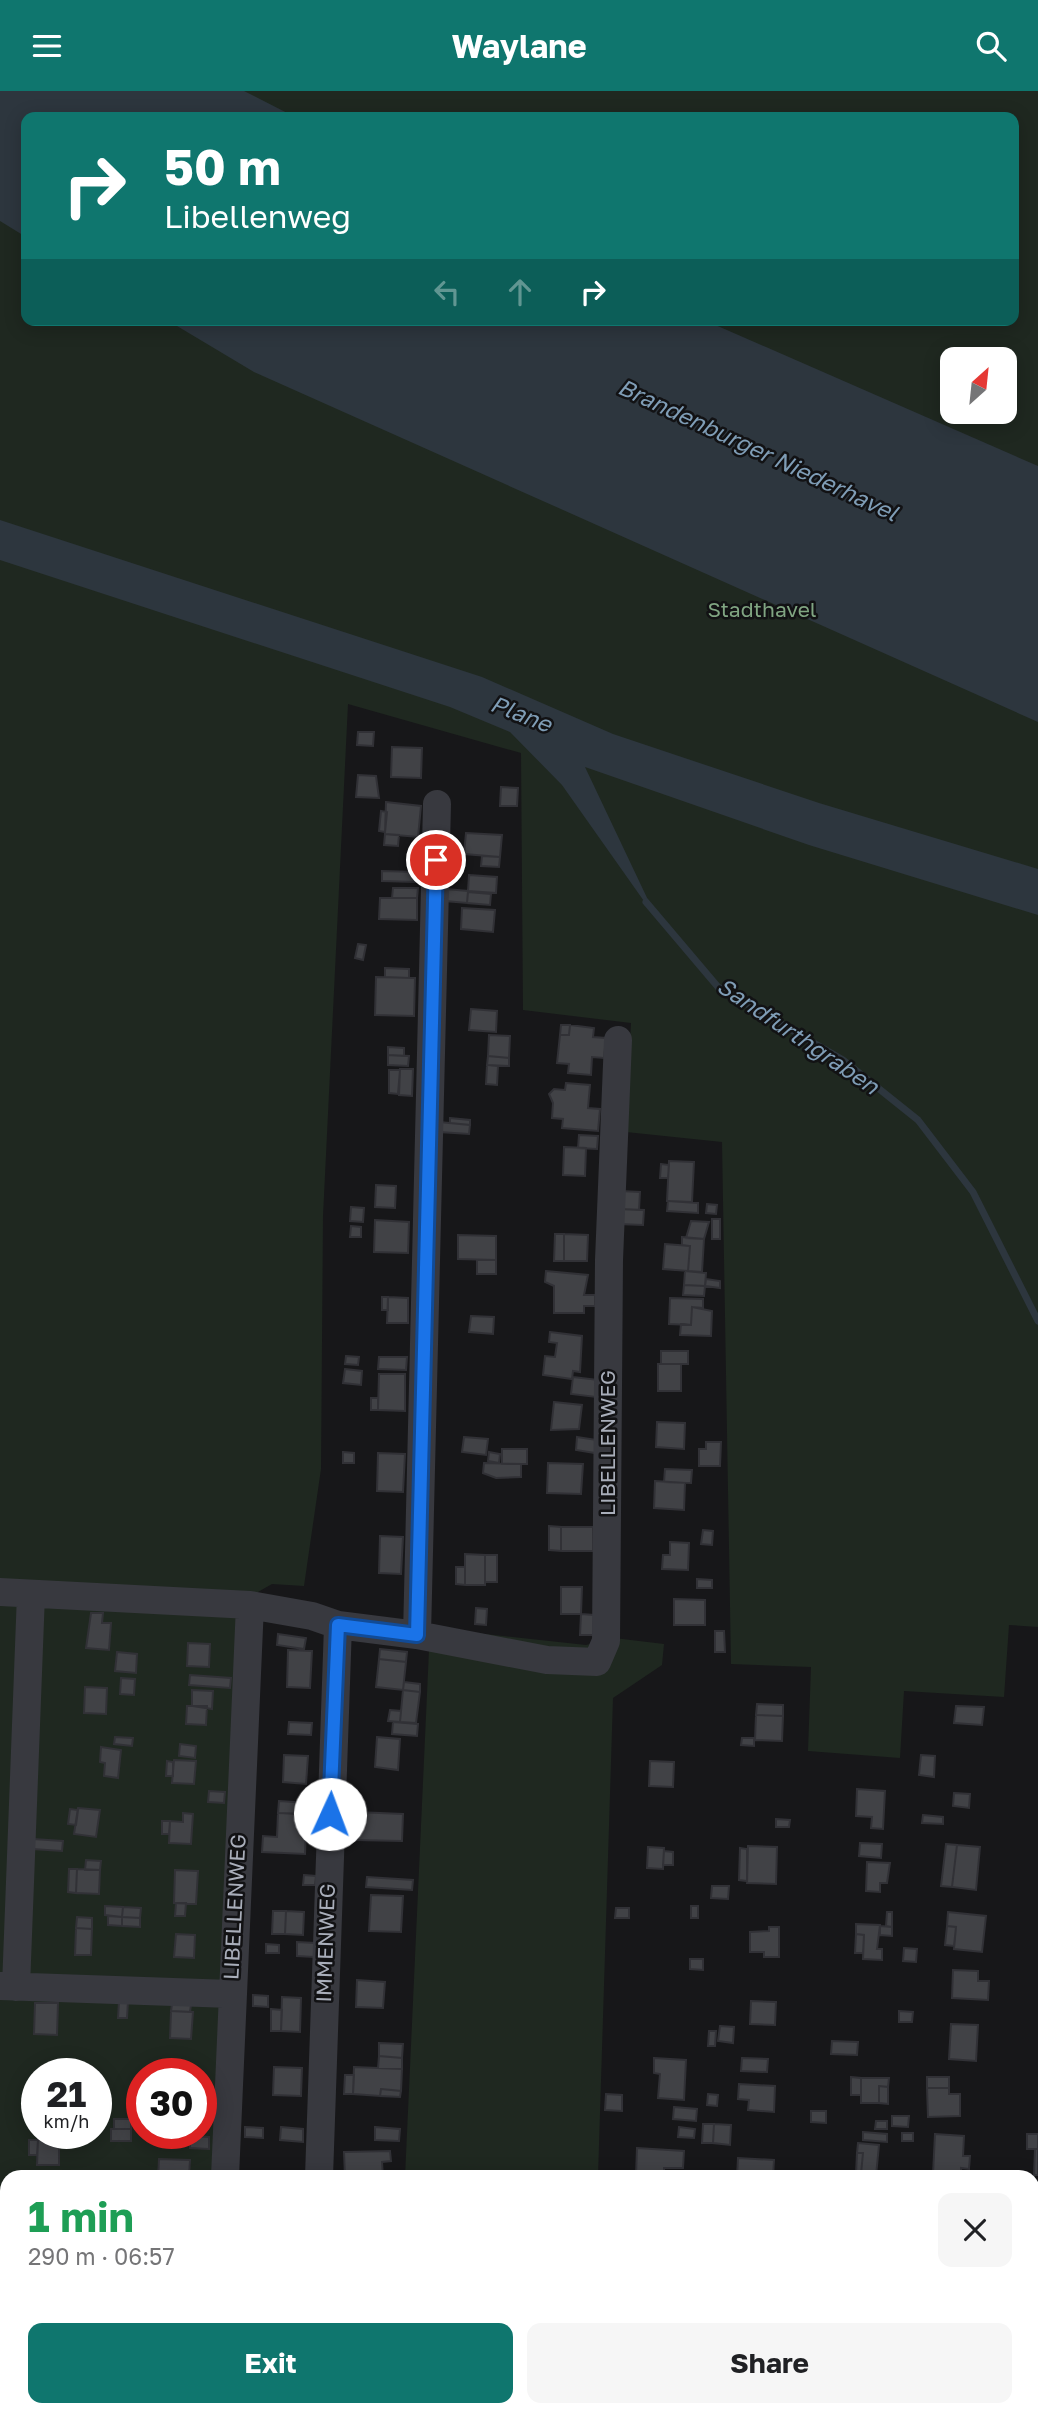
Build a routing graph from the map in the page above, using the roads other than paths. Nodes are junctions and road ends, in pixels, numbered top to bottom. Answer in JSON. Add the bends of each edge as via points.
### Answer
{"nodes":[{"id":1,"x":438,"y":804,"type":"dead end"},
{"id":2,"x":618,"y":1040,"type":"dead end"},
{"id":3,"x":0,"y":1592,"type":"edge"},
{"id":4,"x":32,"y":1594,"type":"junction"},
{"id":5,"x":250,"y":1605,"type":"junction"},
{"id":6,"x":338,"y":1625,"type":"junction"},
{"id":7,"x":417,"y":1635,"type":"junction"},
{"id":8,"x":8,"y":1987,"type":"edge"},
{"id":9,"x":231,"y":1994,"type":"junction"},
{"id":10,"x":225,"y":2170,"type":"edge"},
{"id":11,"x":319,"y":2170,"type":"edge"}],
"edges":[{"from":1,"to":7,"type":"street"},
{"from":2,"to":7,"type":"street","name":"LIBELLENWEG","via":[[609,1260],[606,1641],[597,1662],[547,1661]]},
{"from":3,"to":4,"type":"street","name":"LIBELLENWEG"},
{"from":4,"to":5,"type":"street","name":"LIBELLENWEG"},
{"from":4,"to":8,"type":"street","name":"LIBELLENWEG"},
{"from":5,"to":6,"type":"street","name":"LIBELLENWEG"},
{"from":5,"to":9,"type":"street","name":"LIBELLENWEG"},
{"from":6,"to":7,"type":"street","name":"LIBELLENWEG"},
{"from":6,"to":11,"type":"street","name":"IMMENWEG"},
{"from":8,"to":9,"type":"street","name":"LIBELLENWEG"},
{"from":9,"to":10,"type":"street"}]}
